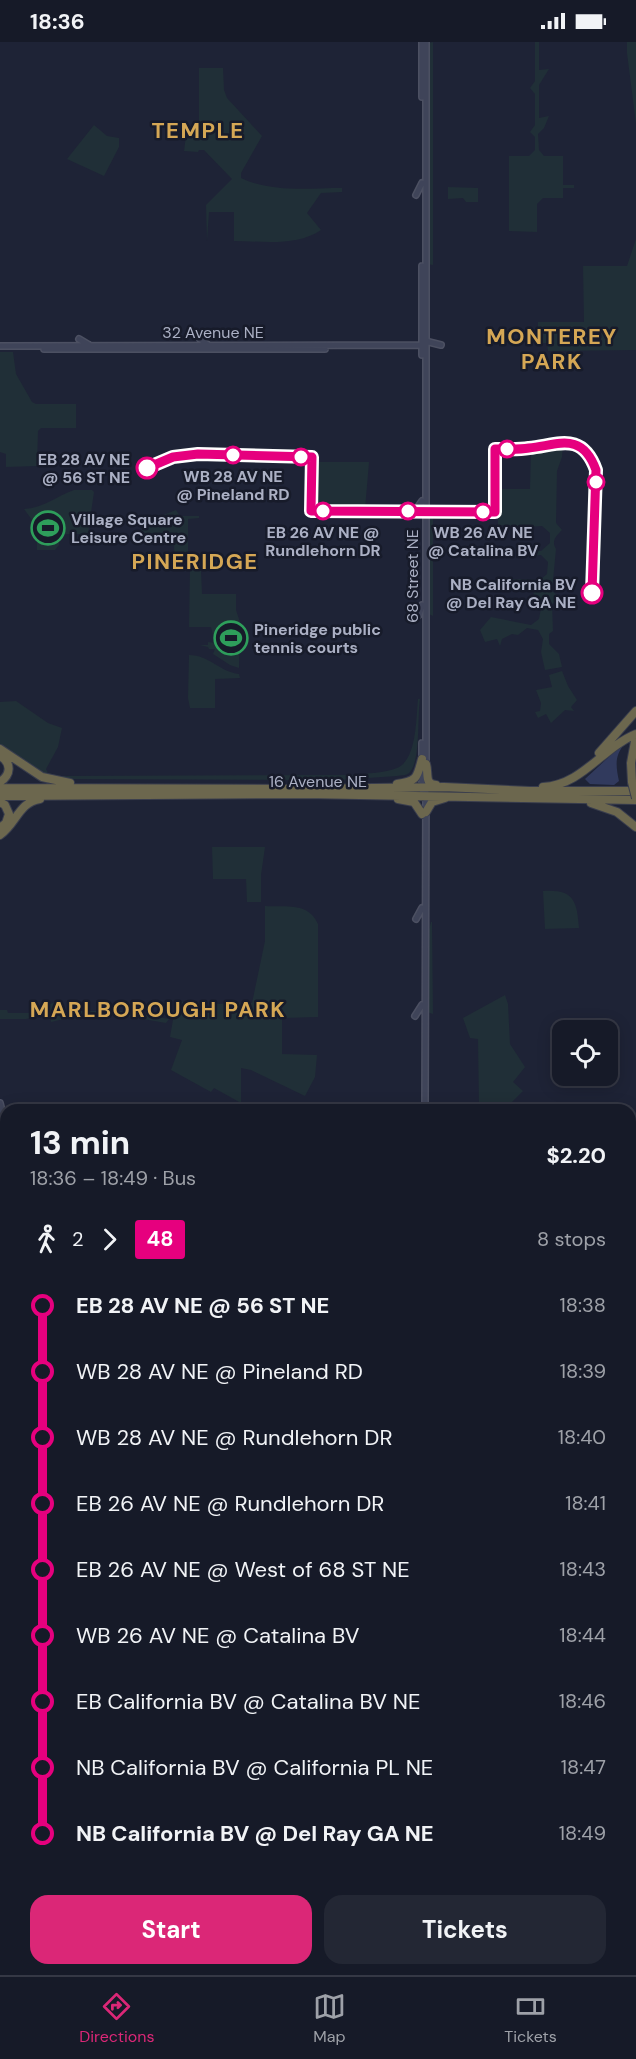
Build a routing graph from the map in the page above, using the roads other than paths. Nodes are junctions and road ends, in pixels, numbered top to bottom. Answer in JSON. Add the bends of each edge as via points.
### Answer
{"nodes":[{"id":1,"x":425,"y":42,"type":"edge"},
{"id":2,"x":422,"y":183,"type":"junction"},
{"id":3,"x":416,"y":195,"type":"dead end"},
{"id":4,"x":432,"y":267,"type":"dead end"},
{"id":5,"x":426,"y":279,"type":"junction"},
{"id":6,"x":79,"y":339,"type":"dead end"},
{"id":7,"x":200,"y":339,"type":"dead end"},
{"id":8,"x":313,"y":339,"type":"dead end"},
{"id":9,"x":90,"y":345,"type":"junction"},
{"id":10,"x":210,"y":345,"type":"junction"},
{"id":11,"x":323,"y":345,"type":"junction"},
{"id":12,"x":441,"y":345,"type":"dead end"},
{"id":13,"x":0,"y":347,"type":"edge"},
{"id":14,"x":422,"y":348,"type":"junction"},
{"id":15,"x":68,"y":349,"type":"junction"},
{"id":16,"x":189,"y":349,"type":"junction"},
{"id":17,"x":300,"y":349,"type":"junction"},
{"id":18,"x":79,"y":355,"type":"dead end"},
{"id":19,"x":310,"y":355,"type":"dead end"},
{"id":20,"x":200,"y":357,"type":"dead end"},
{"id":21,"x":422,"y":501,"type":"junction"},
{"id":22,"x":415,"y":511,"type":"dead end"},
{"id":23,"x":433,"y":511,"type":"dead end"},
{"id":24,"x":425,"y":520,"type":"junction"},
{"id":25,"x":422,"y":605,"type":"junction"},
{"id":26,"x":415,"y":619,"type":"dead end"},
{"id":27,"x":432,"y":621,"type":"dead end"},
{"id":28,"x":425,"y":636,"type":"junction"},
{"id":29,"x":636,"y":711,"type":"edge"},
{"id":30,"x":636,"y":737,"type":"edge"},
{"id":31,"x":2,"y":752,"type":"edge"},
{"id":32,"x":424,"y":761,"type":"junction"},
{"id":33,"x":580,"y":774,"type":"junction"},
{"id":34,"x":0,"y":782,"type":"edge"},
{"id":35,"x":112,"y":787,"type":"junction"},
{"id":36,"x":444,"y":787,"type":"junction"},
{"id":37,"x":0,"y":788,"type":"edge"},
{"id":38,"x":489,"y":788,"type":"junction"},
{"id":39,"x":343,"y":789,"type":"junction"},
{"id":40,"x":424,"y":791,"type":"junction"},
{"id":41,"x":566,"y":791,"type":"junction"},
{"id":42,"x":636,"y":791,"type":"edge"},
{"id":43,"x":364,"y":795,"type":"junction"},
{"id":44,"x":376,"y":795,"type":"junction"},
{"id":45,"x":0,"y":796,"type":"edge"},
{"id":46,"x":105,"y":796,"type":"junction"},
{"id":47,"x":503,"y":796,"type":"junction"},
{"id":48,"x":513,"y":796,"type":"junction"},
{"id":49,"x":636,"y":799,"type":"edge"},
{"id":50,"x":0,"y":801,"type":"edge"},
{"id":51,"x":424,"y":813,"type":"junction"},
{"id":52,"x":636,"y":827,"type":"edge"},
{"id":53,"x":1,"y":833,"type":"edge"},
{"id":54,"x":422,"y":908,"type":"junction"},
{"id":55,"x":431,"y":919,"type":"dead end"},
{"id":56,"x":416,"y":920,"type":"dead end"},
{"id":57,"x":426,"y":928,"type":"junction"},
{"id":58,"x":422,"y":1005,"type":"junction"},
{"id":59,"x":415,"y":1016,"type":"dead end"},
{"id":60,"x":431,"y":1016,"type":"dead end"},
{"id":61,"x":425,"y":1026,"type":"junction"},
{"id":62,"x":423,"y":1104,"type":"edge"},
{"id":63,"x":423,"y":1104,"type":"edge"}],
"edges":[{"from":1,"to":2,"type":"main road","name":"68 Street NE"},
{"from":1,"to":5,"type":"main road","name":"68 Street NE"},
{"from":2,"to":3,"type":"main road"},
{"from":2,"to":14,"type":"main road","name":"68 Street NE"},
{"from":4,"to":5,"type":"main road"},
{"from":5,"to":14,"type":"main road","name":"68 Street NE"},
{"from":6,"to":9,"type":"main road"},
{"from":7,"to":10,"type":"main road"},
{"from":8,"to":11,"type":"main road"},
{"from":9,"to":10,"type":"main road","name":"32 Avenue NE"},
{"from":9,"to":13,"type":"main road","name":"32 Avenue NE"},
{"from":10,"to":11,"type":"main road","name":"32 Avenue NE"},
{"from":11,"to":14,"type":"main road","name":"32 Avenue NE"},
{"from":12,"to":14,"type":"main road","via":[[431,343]]},
{"from":13,"to":15,"type":"main road","name":"32 Avenue NE"},
{"from":14,"to":17,"type":"main road","name":"32 Avenue NE"},
{"from":14,"to":21,"type":"main road","name":"68 Street NE"},
{"from":14,"to":24,"type":"main road","name":"68 Street NE"},
{"from":15,"to":16,"type":"main road","name":"32 Avenue NE"},
{"from":15,"to":18,"type":"main road"},
{"from":16,"to":17,"type":"main road","name":"32 Avenue NE"},
{"from":16,"to":20,"type":"main road"},
{"from":17,"to":19,"type":"main road"},
{"from":21,"to":22,"type":"main road"},
{"from":21,"to":25,"type":"main road","name":"68 Street NE"},
{"from":23,"to":24,"type":"main road"},
{"from":24,"to":28,"type":"main road","name":"68 Street NE"},
{"from":25,"to":26,"type":"main road"},
{"from":25,"to":32,"type":"main road","name":"68 Street NE"},
{"from":27,"to":28,"type":"main road"},
{"from":28,"to":32,"type":"main road","name":"68 Street NE"},
{"from":29,"to":33,"type":"highway"},
{"from":30,"to":33,"type":"highway","via":[[616,744]]},
{"from":30,"to":49,"type":"highway","bridge":true,"via":[[631,763]]},
{"from":31,"to":34,"type":"highway","via":[[9,769]]},
{"from":31,"to":35,"type":"highway","via":[[51,780]]},
{"from":32,"to":36,"type":"highway","via":[[430,784]]},
{"from":32,"to":39,"type":"highway","via":[[409,782]]},
{"from":32,"to":40,"type":"main road","name":"68 Street NE"},
{"from":33,"to":38,"type":"highway","via":[[547,787]]},
{"from":35,"to":37,"type":"highway","name":"16 Avenue NE"},
{"from":35,"to":39,"type":"highway","name":"16 Avenue NE"},
{"from":36,"to":38,"type":"highway","name":"16 Avenue NE"},
{"from":36,"to":40,"type":"highway","name":"16 Avenue NE"},
{"from":38,"to":41,"type":"highway","name":"16 Avenue NE"},
{"from":39,"to":40,"type":"highway","name":"16 Avenue NE"},
{"from":40,"to":41,"type":"highway"},
{"from":40,"to":43,"type":"highway"},
{"from":40,"to":44,"type":"highway","name":"16 Avenue NE"},
{"from":40,"to":47,"type":"highway","name":"16 Avenue NE"},
{"from":40,"to":51,"type":"main road","name":"68 Street NE"},
{"from":41,"to":42,"type":"highway","name":"16 Avenue NE"},
{"from":43,"to":44,"type":"highway","name":"16 Avenue NE"},
{"from":43,"to":46,"type":"highway","name":"16 Avenue NE"},
{"from":44,"to":51,"type":"highway","via":[[412,801]]},
{"from":45,"to":46,"type":"highway","name":"16 Avenue NE"},
{"from":46,"to":53,"type":"highway","via":[[33,801]]},
{"from":47,"to":48,"type":"highway","name":"16 Avenue NE"},
{"from":47,"to":51,"type":"highway","via":[[440,799],[432,802]]},
{"from":48,"to":49,"type":"highway","name":"16 Avenue NE"},
{"from":48,"to":52,"type":"highway","via":[[516,800],[594,804],[617,812]]},
{"from":50,"to":53,"type":"highway","via":[[9,814]]},
{"from":51,"to":54,"type":"main road","name":"68 Street NE"},
{"from":51,"to":57,"type":"main road","name":"68 Street NE"},
{"from":54,"to":56,"type":"main road"},
{"from":54,"to":58,"type":"main road","name":"68 Street NE"},
{"from":55,"to":57,"type":"main road"},
{"from":57,"to":61,"type":"main road","name":"68 Street NE"},
{"from":58,"to":59,"type":"main road"},
{"from":58,"to":62,"type":"main road","name":"68 Street NE"},
{"from":60,"to":61,"type":"main road"},
{"from":61,"to":63,"type":"main road","name":"68 Street NE"}]}
